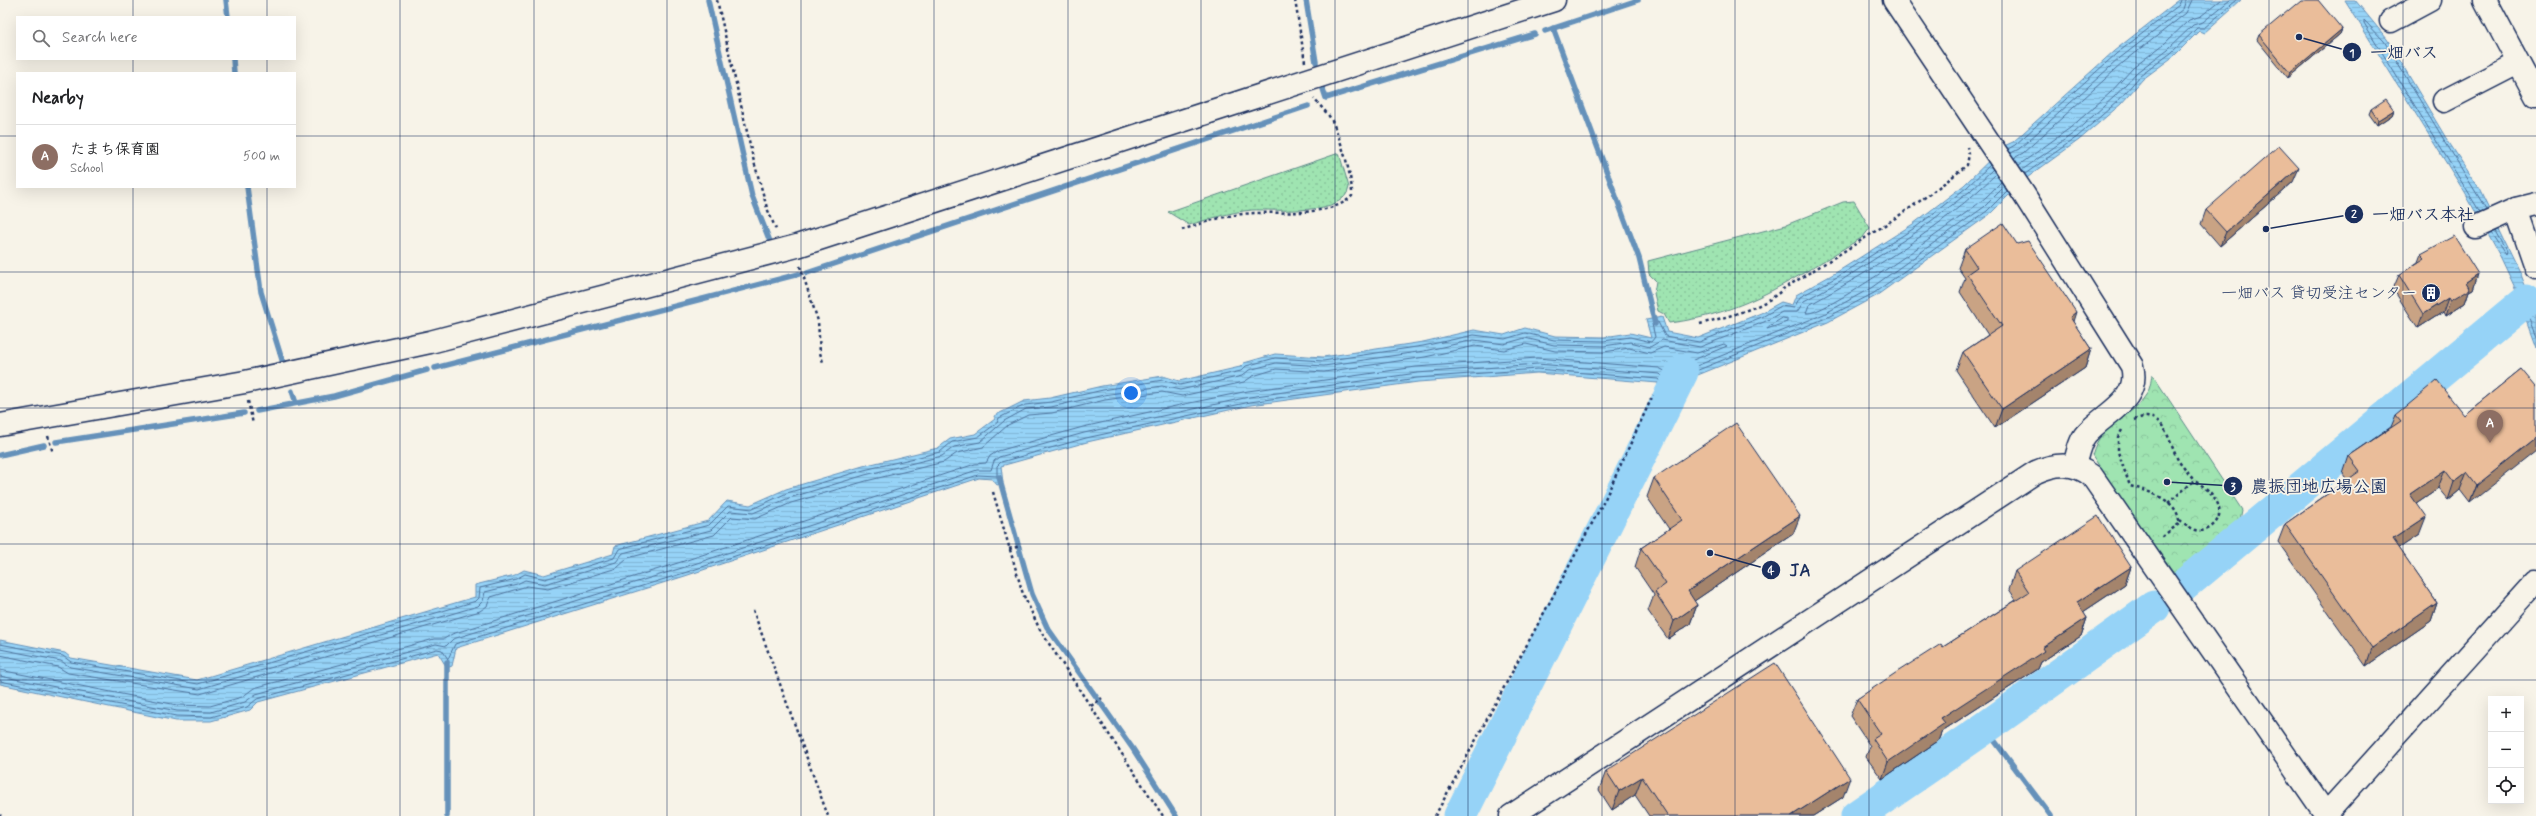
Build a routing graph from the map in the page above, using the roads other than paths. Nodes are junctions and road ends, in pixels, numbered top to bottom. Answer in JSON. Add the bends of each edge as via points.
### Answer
{"nodes":[{"id":1,"x":1554,"y":0,"type":"edge"},
{"id":2,"x":1894,"y":0,"type":"edge"},
{"id":3,"x":2430,"y":0,"type":"edge"},
{"id":4,"x":2485,"y":0,"type":"edge"},
{"id":5,"x":2390,"y":21,"type":"dead end"},
{"id":6,"x":2518,"y":63,"type":"junction"},
{"id":7,"x":2536,"y":96,"type":"edge"},
{"id":8,"x":2444,"y":101,"type":"dead end"},
{"id":9,"x":2518,"y":209,"type":"edge"},
{"id":10,"x":2476,"y":227,"type":"dead end"},
{"id":11,"x":2536,"y":267,"type":"edge"},
{"id":12,"x":0,"y":425,"type":"edge"},
{"id":13,"x":2074,"y":466,"type":"junction"},
{"id":14,"x":2536,"y":581,"type":"edge"},
{"id":15,"x":2326,"y":815,"type":"edge"},
{"id":16,"x":1511,"y":816,"type":"edge"}],
"edges":[{"from":1,"to":12,"type":"street","via":[[784,249],[430,342],[245,382]]},
{"from":2,"to":13,"type":"street","via":[[2023,193],[2128,358],[2134,374],[2130,395],[2085,434]]},
{"from":3,"to":5,"type":"street"},
{"from":4,"to":6,"type":"street"},
{"from":6,"to":7,"type":"street"},
{"from":6,"to":8,"type":"street"},
{"from":9,"to":10,"type":"street"},
{"from":9,"to":11,"type":"street"},
{"from":13,"to":15,"type":"street","via":[[2092,476]]},
{"from":13,"to":16,"type":"street","via":[[2055,465],[2036,472]]},
{"from":14,"to":15,"type":"street"}]}
